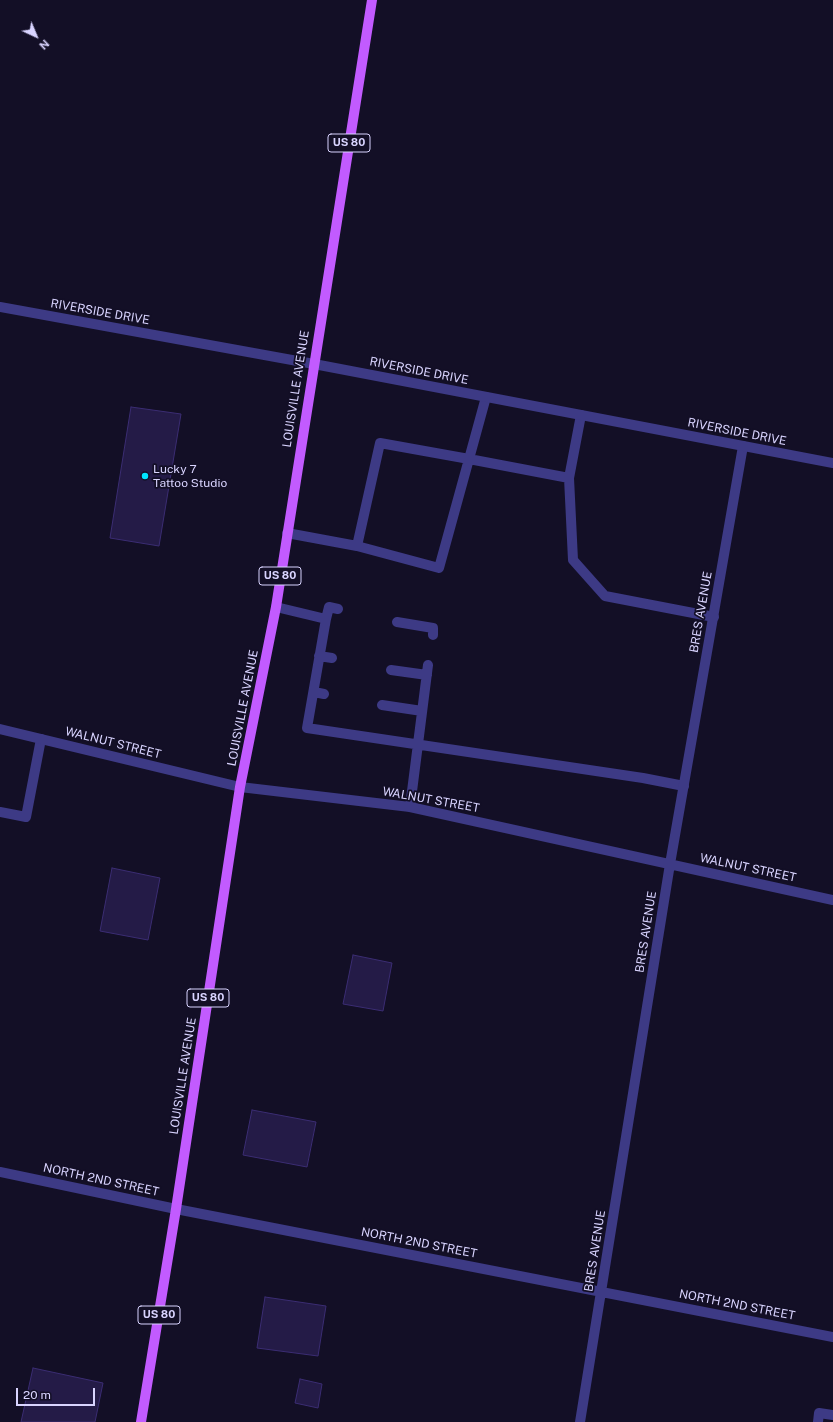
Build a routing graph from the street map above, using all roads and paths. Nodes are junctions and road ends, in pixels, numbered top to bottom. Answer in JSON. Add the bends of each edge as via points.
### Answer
{"nodes":[{"id":1,"x":372,"y":0,"type":"edge"},
{"id":2,"x":0,"y":307,"type":"edge"},
{"id":3,"x":314,"y":364,"type":"junction"},
{"id":4,"x":486,"y":397,"type":"junction"},
{"id":5,"x":581,"y":415,"type":"junction"},
{"id":6,"x":744,"y":446,"type":"junction"},
{"id":7,"x":469,"y":459,"type":"junction"},
{"id":8,"x":833,"y":463,"type":"edge"},
{"id":9,"x":569,"y":478,"type":"junction"},
{"id":10,"x":287,"y":533,"type":"junction"},
{"id":11,"x":356,"y":546,"type":"junction"},
{"id":12,"x":276,"y":607,"type":"junction"},
{"id":13,"x":338,"y":609,"type":"dead end"},
{"id":14,"x":714,"y":617,"type":"junction"},
{"id":15,"x":326,"y":619,"type":"junction"},
{"id":16,"x":397,"y":622,"type":"dead end"},
{"id":17,"x":432,"y":635,"type":"dead end"},
{"id":18,"x":320,"y":656,"type":"junction"},
{"id":19,"x":332,"y":658,"type":"dead end"},
{"id":20,"x":391,"y":670,"type":"dead end"},
{"id":21,"x":314,"y":692,"type":"junction"},
{"id":22,"x":324,"y":694,"type":"dead end"},
{"id":23,"x":382,"y":705,"type":"dead end"},
{"id":24,"x":422,"y":710,"type":"junction"},
{"id":25,"x":0,"y":729,"type":"edge"},
{"id":26,"x":41,"y":739,"type":"junction"},
{"id":27,"x":417,"y":744,"type":"junction"},
{"id":28,"x":684,"y":786,"type":"junction"},
{"id":29,"x":240,"y":787,"type":"junction"},
{"id":30,"x":410,"y":807,"type":"junction"},
{"id":31,"x":0,"y":812,"type":"edge"},
{"id":32,"x":670,"y":864,"type":"junction"},
{"id":33,"x":833,"y":900,"type":"edge"},
{"id":34,"x":0,"y":1172,"type":"edge"},
{"id":35,"x":176,"y":1209,"type":"junction"},
{"id":36,"x":602,"y":1292,"type":"junction"},
{"id":37,"x":833,"y":1337,"type":"edge"},
{"id":38,"x":833,"y":1415,"type":"edge"},
{"id":39,"x":142,"y":1422,"type":"edge"},
{"id":40,"x":580,"y":1422,"type":"edge"},
{"id":41,"x":818,"y":1422,"type":"edge"}],
"edges":[{"from":1,"to":3,"type":"main road","name":"LOUISVILLE AVENUE","number":"US 80"},
{"from":2,"to":3,"type":"street","name":"RIVERSIDE DRIVE"},
{"from":3,"to":4,"type":"street","name":"RIVERSIDE DRIVE"},
{"from":3,"to":10,"type":"main road","name":"LOUISVILLE AVENUE","number":"US 80"},
{"from":4,"to":5,"type":"street","name":"RIVERSIDE DRIVE"},
{"from":4,"to":7,"type":"street"},
{"from":5,"to":6,"type":"street","name":"RIVERSIDE DRIVE"},
{"from":5,"to":9,"type":"street"},
{"from":6,"to":8,"type":"street","name":"RIVERSIDE DRIVE"},
{"from":6,"to":14,"type":"street","name":"BRES AVENUE"},
{"from":7,"to":9,"type":"street"},
{"from":7,"to":11,"type":"street","via":[[380,443]]},
{"from":7,"to":11,"type":"street","via":[[439,568]]},
{"from":9,"to":14,"type":"street","via":[[573,560],[606,596]]},
{"from":10,"to":11,"type":"street"},
{"from":10,"to":12,"type":"main road","name":"LOUISVILLE AVENUE","number":"US 80"},
{"from":12,"to":15,"type":"street"},
{"from":12,"to":29,"type":"main road","name":"LOUISVILLE AVENUE","number":"US 80"},
{"from":13,"to":15,"type":"street","via":[[329,607]]},
{"from":14,"to":28,"type":"street","name":"BRES AVENUE"},
{"from":15,"to":18,"type":"street"},
{"from":16,"to":17,"type":"street","via":[[433,628]]},
{"from":18,"to":19,"type":"street"},
{"from":18,"to":21,"type":"street"},
{"from":20,"to":24,"type":"street","via":[[428,670]]},
{"from":21,"to":22,"type":"street"},
{"from":21,"to":27,"type":"street","via":[[307,728]]},
{"from":23,"to":24,"type":"street"},
{"from":24,"to":27,"type":"street"},
{"from":25,"to":26,"type":"street","name":"WALNUT STREET"},
{"from":26,"to":29,"type":"street","name":"WALNUT STREET"},
{"from":26,"to":31,"type":"street","via":[[26,817]]},
{"from":27,"to":28,"type":"street"},
{"from":27,"to":30,"type":"street"},
{"from":28,"to":32,"type":"street","name":"BRES AVENUE"},
{"from":29,"to":30,"type":"street","name":"WALNUT STREET"},
{"from":29,"to":35,"type":"main road","name":"LOUISVILLE AVENUE","number":"US 80"},
{"from":30,"to":32,"type":"street","name":"WALNUT STREET"},
{"from":32,"to":33,"type":"street","name":"WALNUT STREET"},
{"from":32,"to":36,"type":"street","name":"BRES AVENUE"},
{"from":34,"to":35,"type":"street","name":"NORTH 2ND STREET"},
{"from":35,"to":36,"type":"street","name":"NORTH 2ND STREET"},
{"from":35,"to":39,"type":"main road","name":"LOUISVILLE AVENUE","number":"US 80"},
{"from":36,"to":37,"type":"street","name":"NORTH 2ND STREET"},
{"from":36,"to":40,"type":"street","name":"BRES AVENUE"},
{"from":38,"to":41,"type":"street","via":[[819,1413]]}]}
